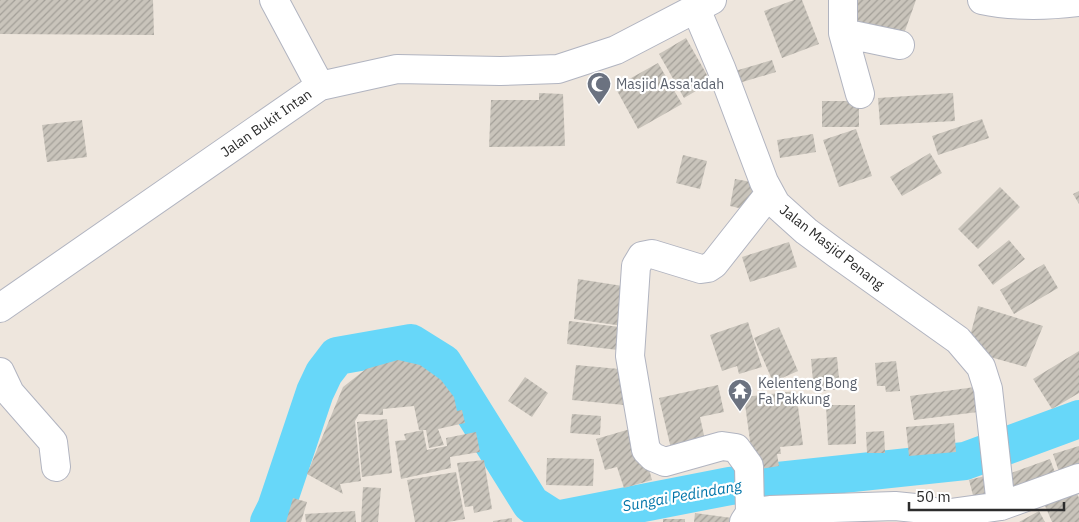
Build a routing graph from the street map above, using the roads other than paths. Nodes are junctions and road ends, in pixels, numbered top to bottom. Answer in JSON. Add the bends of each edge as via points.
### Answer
{"nodes":[{"id":1,"x":274,"y":0,"type":"edge"},
{"id":2,"x":843,"y":0,"type":"edge"},
{"id":3,"x":982,"y":0,"type":"edge"},
{"id":4,"x":1079,"y":2,"type":"edge"},
{"id":5,"x":704,"y":4,"type":"edge"},
{"id":6,"x":843,"y":33,"type":"junction"},
{"id":7,"x":900,"y":45,"type":"dead end"},
{"id":8,"x":320,"y":86,"type":"junction"},
{"id":9,"x":860,"y":94,"type":"dead end"},
{"id":10,"x":770,"y":193,"type":"junction"},
{"id":11,"x":0,"y":308,"type":"edge"},
{"id":12,"x":0,"y":372,"type":"edge"},
{"id":13,"x":56,"y":467,"type":"dead end"},
{"id":14,"x":1079,"y":478,"type":"edge"},
{"id":15,"x":748,"y":497,"type":"edge"},
{"id":16,"x":1001,"y":506,"type":"junction"},
{"id":17,"x":944,"y":518,"type":"edge"}],
"edges":[{"from":1,"to":8,"type":"street"},
{"from":2,"to":6,"type":"street"},
{"from":3,"to":4,"type":"street","via":[[1004,5],[1050,6]]},
{"from":5,"to":8,"type":"street","name":"Jalan Bukit Intan","via":[[616,50],[558,69],[397,69]]},
{"from":5,"to":10,"type":"street","name":"Jalan Masjid Penang","via":[[721,68]]},
{"from":6,"to":7,"type":"street"},
{"from":6,"to":9,"type":"street"},
{"from":8,"to":11,"type":"street","name":"Jalan Bukit Intan"},
{"from":10,"to":15,"type":"street","via":[[708,268],[700,269],[652,254],[642,256],[636,266],[630,356],[646,450],[665,462],[722,446],[736,448]]},
{"from":10,"to":16,"type":"street","name":"Jalan Masjid Penang","via":[[776,204],[806,231],[958,340],[980,368],[988,388]]},
{"from":12,"to":13,"type":"street","via":[[10,393],[53,442]]},
{"from":14,"to":16,"type":"street"},
{"from":15,"to":17,"type":"street","via":[[770,510],[895,506],[915,508]]},
{"from":16,"to":17,"type":"street"}]}
